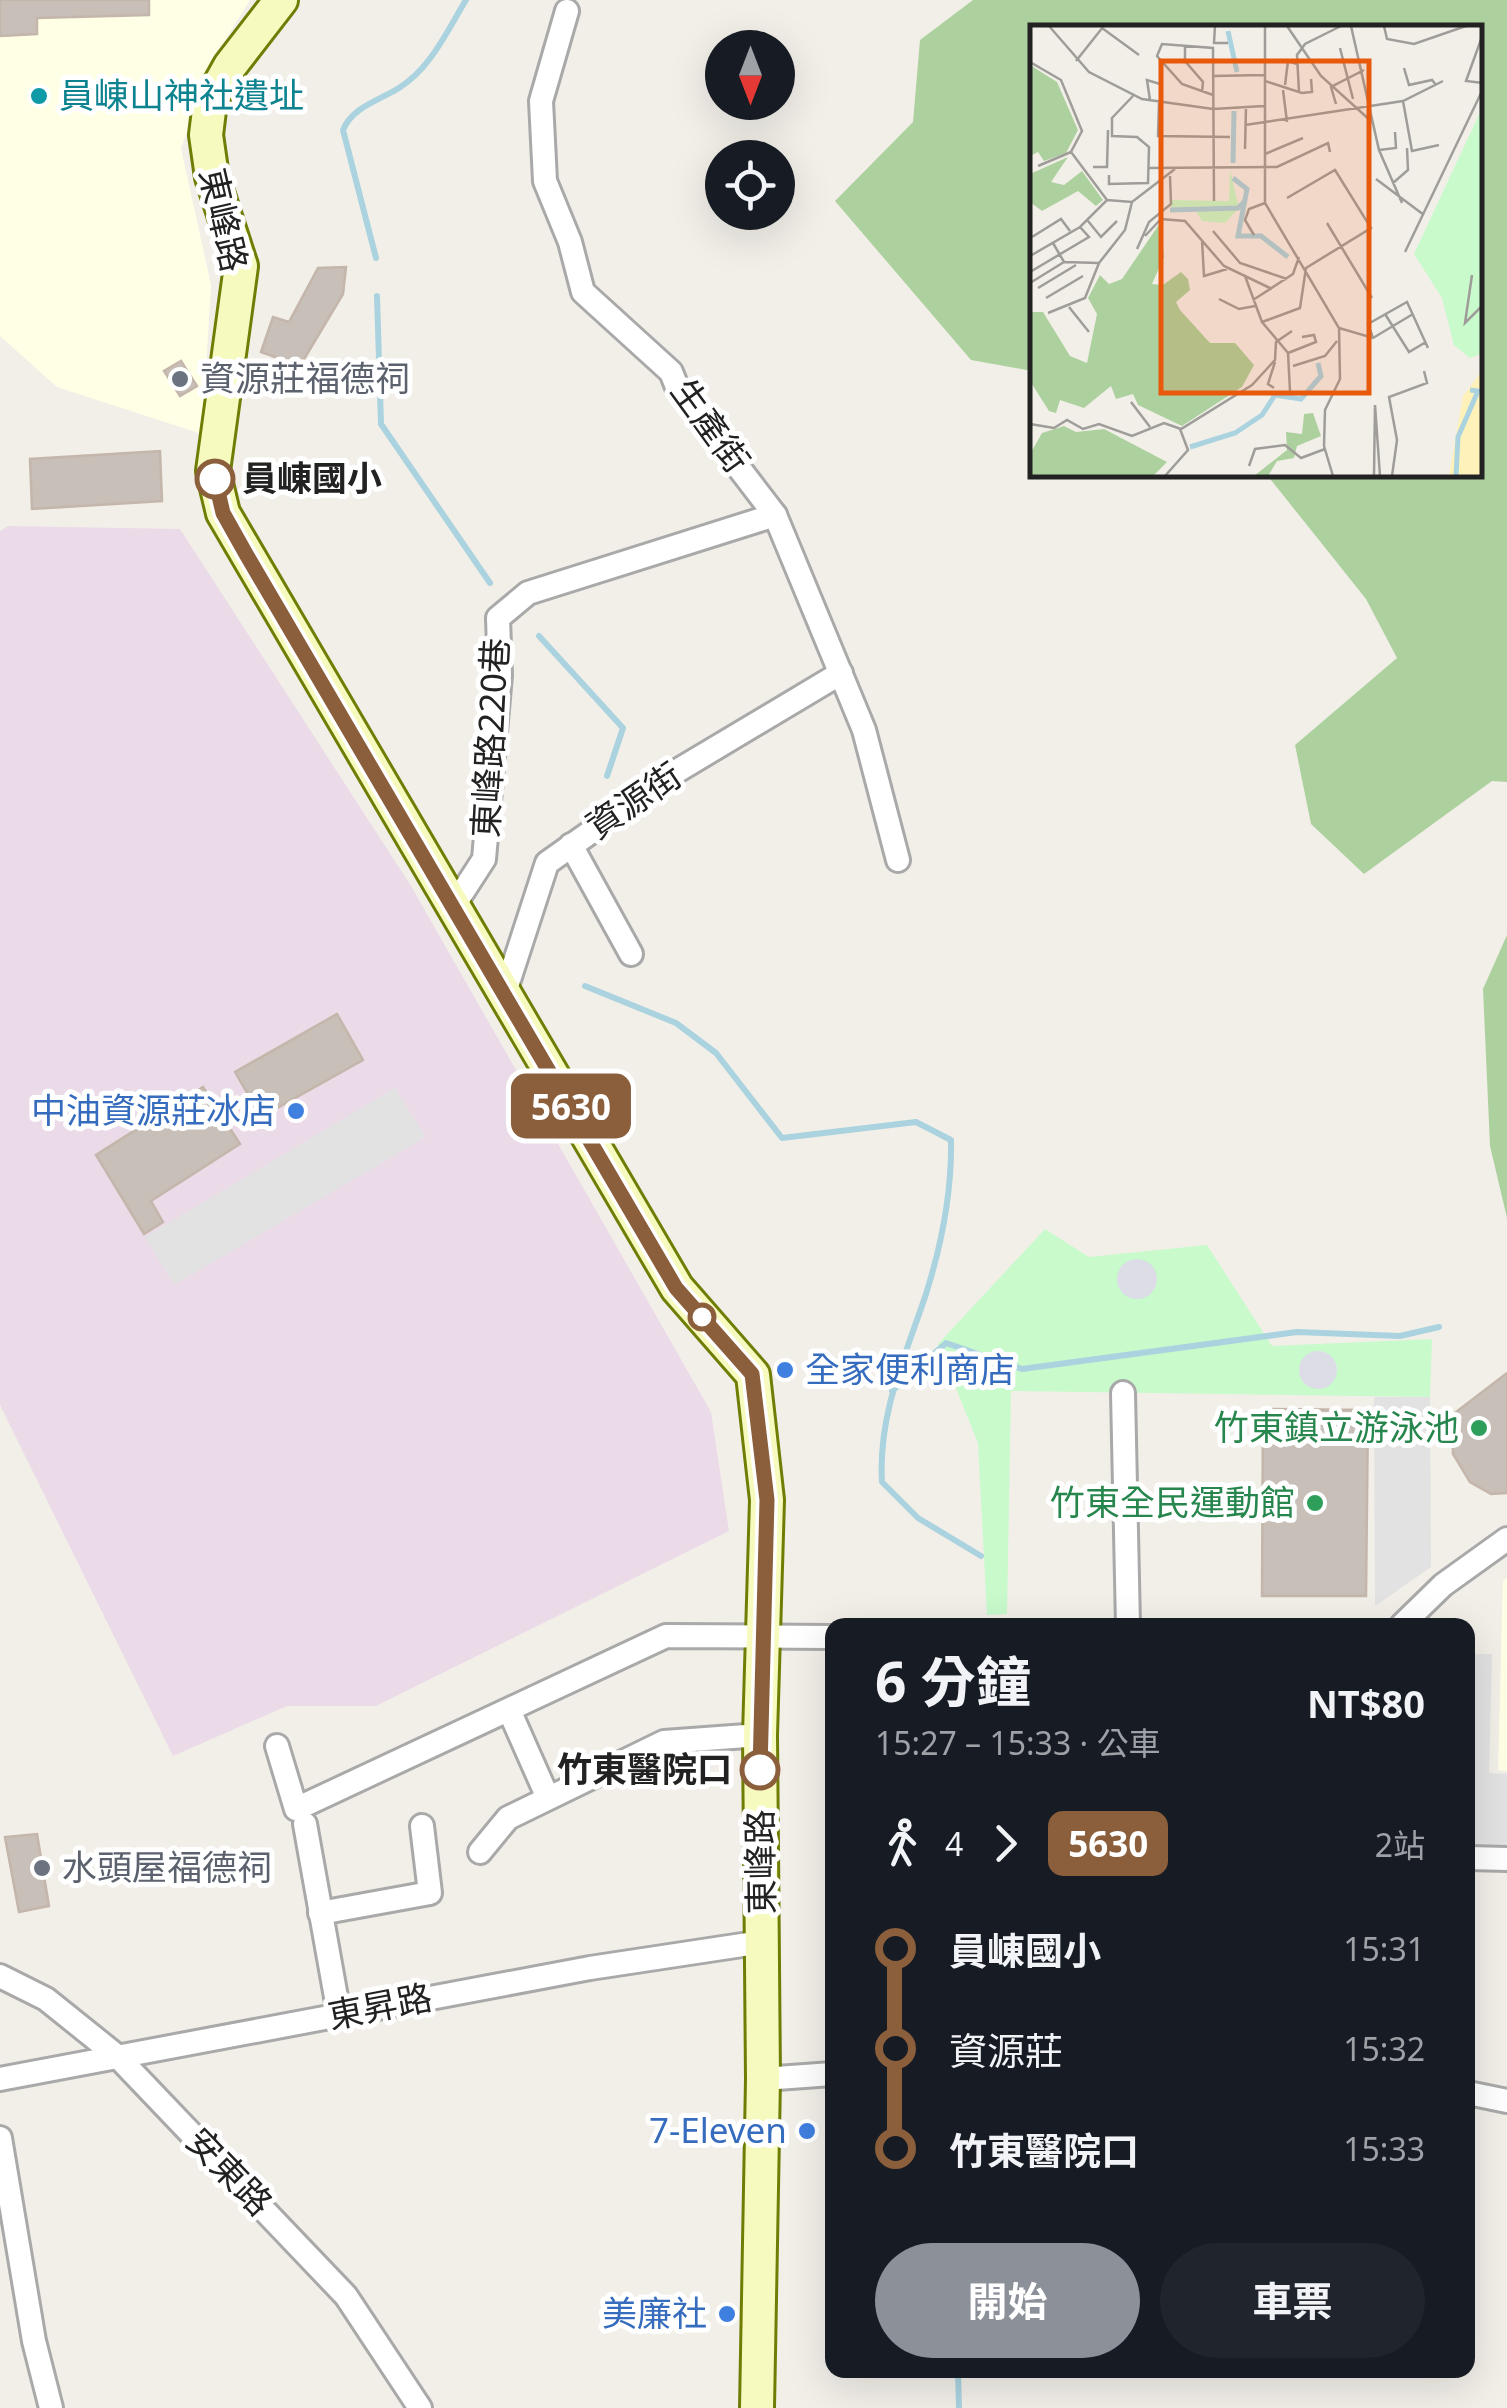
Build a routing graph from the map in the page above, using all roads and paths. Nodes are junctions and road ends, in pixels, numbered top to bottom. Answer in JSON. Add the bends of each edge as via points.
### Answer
{"nodes":[{"id":1,"x":281,"y":0,"type":"edge"},
{"id":2,"x":567,"y":11,"type":"dead end"},
{"id":3,"x":775,"y":515,"type":"junction"},
{"id":4,"x":841,"y":673,"type":"junction"},
{"id":5,"x":570,"y":845,"type":"junction"},
{"id":6,"x":898,"y":860,"type":"dead end"},
{"id":7,"x":453,"y":907,"type":"junction"},
{"id":8,"x":632,"y":954,"type":"dead end"},
{"id":9,"x":504,"y":992,"type":"junction"},
{"id":10,"x":1123,"y":1394,"type":"dead end"},
{"id":11,"x":1507,"y":1540,"type":"edge"},
{"id":12,"x":1128,"y":1618,"type":"edge"},
{"id":13,"x":1409,"y":1618,"type":"edge"},
{"id":14,"x":762,"y":1637,"type":"junction"},
{"id":15,"x":825,"y":1637,"type":"edge"},
{"id":16,"x":509,"y":1710,"type":"junction"},
{"id":17,"x":760,"y":1735,"type":"junction"},
{"id":18,"x":277,"y":1746,"type":"dead end"},
{"id":19,"x":548,"y":1798,"type":"junction"},
{"id":20,"x":300,"y":1816,"type":"junction"},
{"id":21,"x":422,"y":1826,"type":"dead end"},
{"id":22,"x":480,"y":1852,"type":"dead end"},
{"id":23,"x":1475,"y":1858,"type":"edge"},
{"id":24,"x":1507,"y":1859,"type":"edge"},
{"id":25,"x":320,"y":1913,"type":"junction"},
{"id":26,"x":762,"y":1942,"type":"junction"},
{"id":27,"x":0,"y":1976,"type":"edge"},
{"id":28,"x":339,"y":2014,"type":"junction"},
{"id":29,"x":117,"y":2056,"type":"junction"},
{"id":30,"x":825,"y":2074,"type":"edge"},
{"id":31,"x":0,"y":2079,"type":"edge"},
{"id":32,"x":762,"y":2079,"type":"junction"},
{"id":33,"x":1475,"y":2094,"type":"edge"},
{"id":34,"x":1507,"y":2100,"type":"edge"},
{"id":35,"x":0,"y":2138,"type":"edge"},
{"id":36,"x":51,"y":2408,"type":"edge"},
{"id":37,"x":420,"y":2408,"type":"edge"},
{"id":38,"x":758,"y":2408,"type":"edge"}],
"edges":[{"from":1,"to":7,"type":"main road","name":"東峰路","via":[[210,102],[212,177],[241,266],[212,471],[223,513]]},
{"from":2,"to":3,"type":"street","name":"生產街","via":[[541,101],[543,157],[583,292],[671,372]]},
{"from":3,"to":4,"type":"street","name":"生產街"},
{"from":3,"to":7,"type":"street","name":"東峰路220巷","via":[[528,593],[498,618],[500,674],[484,859]]},
{"from":4,"to":5,"type":"street","name":"資源街","via":[[677,770]]},
{"from":4,"to":6,"type":"street","name":"生產街","via":[[864,730]]},
{"from":5,"to":8,"type":"street"},
{"from":5,"to":9,"type":"street","name":"資源街","via":[[547,863]]},
{"from":7,"to":9,"type":"main road","name":"東峰路"},
{"from":9,"to":14,"type":"main road","name":"東峰路","via":[[676,1288],[752,1374],[767,1500]]},
{"from":10,"to":12,"type":"street"},
{"from":11,"to":13,"type":"street"},
{"from":14,"to":15,"type":"street"},
{"from":14,"to":16,"type":"street","via":[[666,1636]]},
{"from":14,"to":17,"type":"main road","name":"東峰路"},
{"from":16,"to":19,"type":"street"},
{"from":16,"to":20,"type":"street"},
{"from":17,"to":19,"type":"street","via":[[664,1742]]},
{"from":17,"to":26,"type":"main road","name":"東峰路"},
{"from":18,"to":20,"type":"street"},
{"from":19,"to":22,"type":"street","via":[[508,1818]]},
{"from":20,"to":25,"type":"street"},
{"from":21,"to":25,"type":"street","via":[[430,1893]]},
{"from":23,"to":24,"type":"street"},
{"from":25,"to":28,"type":"street"},
{"from":26,"to":28,"type":"street","name":"東昇路"},
{"from":26,"to":32,"type":"main road","name":"東峰路"},
{"from":27,"to":29,"type":"street","name":"安東路","via":[[46,1999]]},
{"from":28,"to":29,"type":"street","name":"東昇路"},
{"from":29,"to":31,"type":"street","name":"東昇路"},
{"from":29,"to":37,"type":"street","name":"安東路","via":[[346,2296]]},
{"from":30,"to":32,"type":"street"},
{"from":32,"to":38,"type":"main road","name":"東峰路"},
{"from":33,"to":34,"type":"street"},
{"from":35,"to":36,"type":"street"}]}
